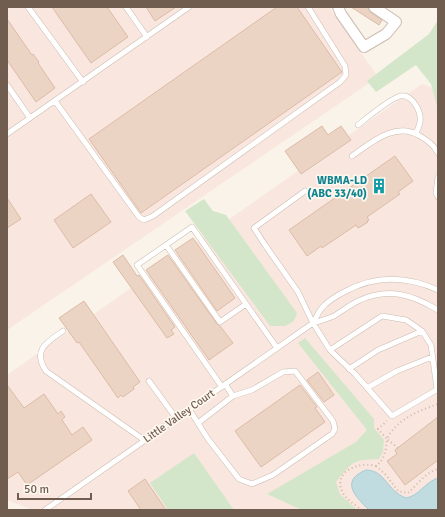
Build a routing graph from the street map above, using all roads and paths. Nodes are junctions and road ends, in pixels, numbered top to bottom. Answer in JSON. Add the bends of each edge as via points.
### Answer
{"nodes":[{"id":1,"x":28,"y":7,"type":"edge"},
{"id":2,"x":126,"y":7,"type":"edge"},
{"id":3,"x":189,"y":7,"type":"edge"},
{"id":4,"x":308,"y":7,"type":"edge"},
{"id":5,"x":338,"y":7,"type":"edge"},
{"id":6,"x":374,"y":7,"type":"edge"},
{"id":7,"x":147,"y":37,"type":"junction"},
{"id":8,"x":82,"y":82,"type":"junction"},
{"id":9,"x":7,"y":84,"type":"edge"},
{"id":10,"x":55,"y":101,"type":"junction"},
{"id":11,"x":30,"y":118,"type":"junction"},
{"id":12,"x":358,"y":125,"type":"dead end"},
{"id":13,"x":416,"y":133,"type":"junction"},
{"id":14,"x":7,"y":134,"type":"edge"},
{"id":15,"x":438,"y":153,"type":"edge"},
{"id":16,"x":352,"y":156,"type":"dead end"},
{"id":17,"x":438,"y":177,"type":"edge"},
{"id":18,"x":305,"y":190,"type":"dead end"},
{"id":19,"x":438,"y":198,"type":"edge"},
{"id":20,"x":166,"y":245,"type":"junction"},
{"id":21,"x":438,"y":290,"type":"edge"},
{"id":22,"x":246,"y":304,"type":"junction"},
{"id":23,"x":438,"y":310,"type":"edge"},
{"id":24,"x":313,"y":323,"type":"junction"},
{"id":25,"x":63,"y":331,"type":"dead end"},
{"id":26,"x":422,"y":331,"type":"junction"},
{"id":27,"x":277,"y":348,"type":"junction"},
{"id":28,"x":330,"y":350,"type":"junction"},
{"id":29,"x":432,"y":357,"type":"junction"},
{"id":30,"x":349,"y":369,"type":"junction"},
{"id":31,"x":149,"y":380,"type":"dead end"},
{"id":32,"x":223,"y":386,"type":"junction"},
{"id":33,"x":367,"y":388,"type":"junction"},
{"id":34,"x":438,"y":389,"type":"edge"},
{"id":35,"x":233,"y":396,"type":"junction"},
{"id":36,"x":438,"y":404,"type":"edge"},
{"id":37,"x":189,"y":409,"type":"junction"},
{"id":38,"x":392,"y":416,"type":"junction"},
{"id":39,"x":176,"y":418,"type":"junction"},
{"id":40,"x":198,"y":423,"type":"junction"},
{"id":41,"x":386,"y":439,"type":"junction"},
{"id":42,"x":144,"y":440,"type":"junction"},
{"id":43,"x":398,"y":448,"type":"dead end"},
{"id":44,"x":376,"y":466,"type":"junction"},
{"id":45,"x":438,"y":469,"type":"edge"},
{"id":46,"x":44,"y":510,"type":"edge"},
{"id":47,"x":362,"y":510,"type":"edge"}],
"edges":[{"from":1,"to":8,"type":"lane"},
{"from":2,"to":7,"type":"lane"},
{"from":3,"to":7,"type":"lane"},
{"from":4,"to":10,"type":"lane","via":[[345,66],[346,75],[340,82],[144,220],[139,217]]},
{"from":5,"to":6,"type":"street","via":[[364,47],[386,34],[396,22]]},
{"from":7,"to":8,"type":"lane"},
{"from":8,"to":10,"type":"lane"},
{"from":9,"to":11,"type":"lane"},
{"from":10,"to":11,"type":"lane"},
{"from":11,"to":14,"type":"lane"},
{"from":12,"to":13,"type":"lane","via":[[388,103],[405,96],[414,101],[418,110],[421,124]]},
{"from":13,"to":15,"type":"lane","via":[[434,146]]},
{"from":13,"to":16,"type":"lane","via":[[394,131]]},
{"from":17,"to":19,"type":"lane"},
{"from":18,"to":24,"type":"lane","via":[[254,228],[298,292]]},
{"from":20,"to":22,"type":"lane","via":[[192,227]]},
{"from":20,"to":22,"type":"lane","via":[[220,322]]},
{"from":20,"to":32,"type":"lane","via":[[137,265]]},
{"from":21,"to":24,"type":"lane","via":[[403,279],[388,278],[364,283],[326,304]]},
{"from":22,"to":27,"type":"lane"},
{"from":23,"to":24,"type":"lane","via":[[405,294],[386,293],[359,301],[336,315]]},
{"from":24,"to":27,"type":"lane","name":"Little Valley Court"},
{"from":24,"to":28,"type":"lane"},
{"from":25,"to":42,"type":"lane","via":[[46,343],[41,350],[40,358],[46,371]]},
{"from":26,"to":28,"type":"lane","via":[[406,320],[382,316]]},
{"from":26,"to":29,"type":"lane","via":[[431,345]]},
{"from":26,"to":30,"type":"lane","via":[[378,350]]},
{"from":27,"to":32,"type":"lane","name":"Little Valley Court"},
{"from":28,"to":30,"type":"lane"},
{"from":29,"to":33,"type":"lane","via":[[397,371]]},
{"from":29,"to":34,"type":"lane"},
{"from":30,"to":33,"type":"lane"},
{"from":31,"to":39,"type":"lane"},
{"from":32,"to":35,"type":"lane"},
{"from":32,"to":37,"type":"lane","name":"Little Valley Court"},
{"from":33,"to":38,"type":"lane"},
{"from":34,"to":38,"type":"lane"},
{"from":35,"to":40,"type":"lane"},
{"from":35,"to":40,"type":"lane","via":[[252,390],[283,372],[296,371],[333,421],[335,428],[332,434],[273,475],[252,484],[239,479]]},
{"from":36,"to":41,"type":"path","via":[[418,411],[402,421]]},
{"from":37,"to":39,"type":"lane","name":"Little Valley Court"},
{"from":37,"to":40,"type":"lane"},
{"from":38,"to":41,"type":"path","via":[[378,429]]},
{"from":39,"to":42,"type":"lane","name":"Little Valley Court"},
{"from":41,"to":43,"type":"path"},
{"from":41,"to":44,"type":"path","via":[[384,456]]},
{"from":42,"to":46,"type":"lane","name":"Little Valley Court"},
{"from":44,"to":45,"type":"path","via":[[402,493],[408,493],[426,476]]},
{"from":44,"to":47,"type":"path","via":[[370,464],[352,467],[342,478],[342,492]]}]}
